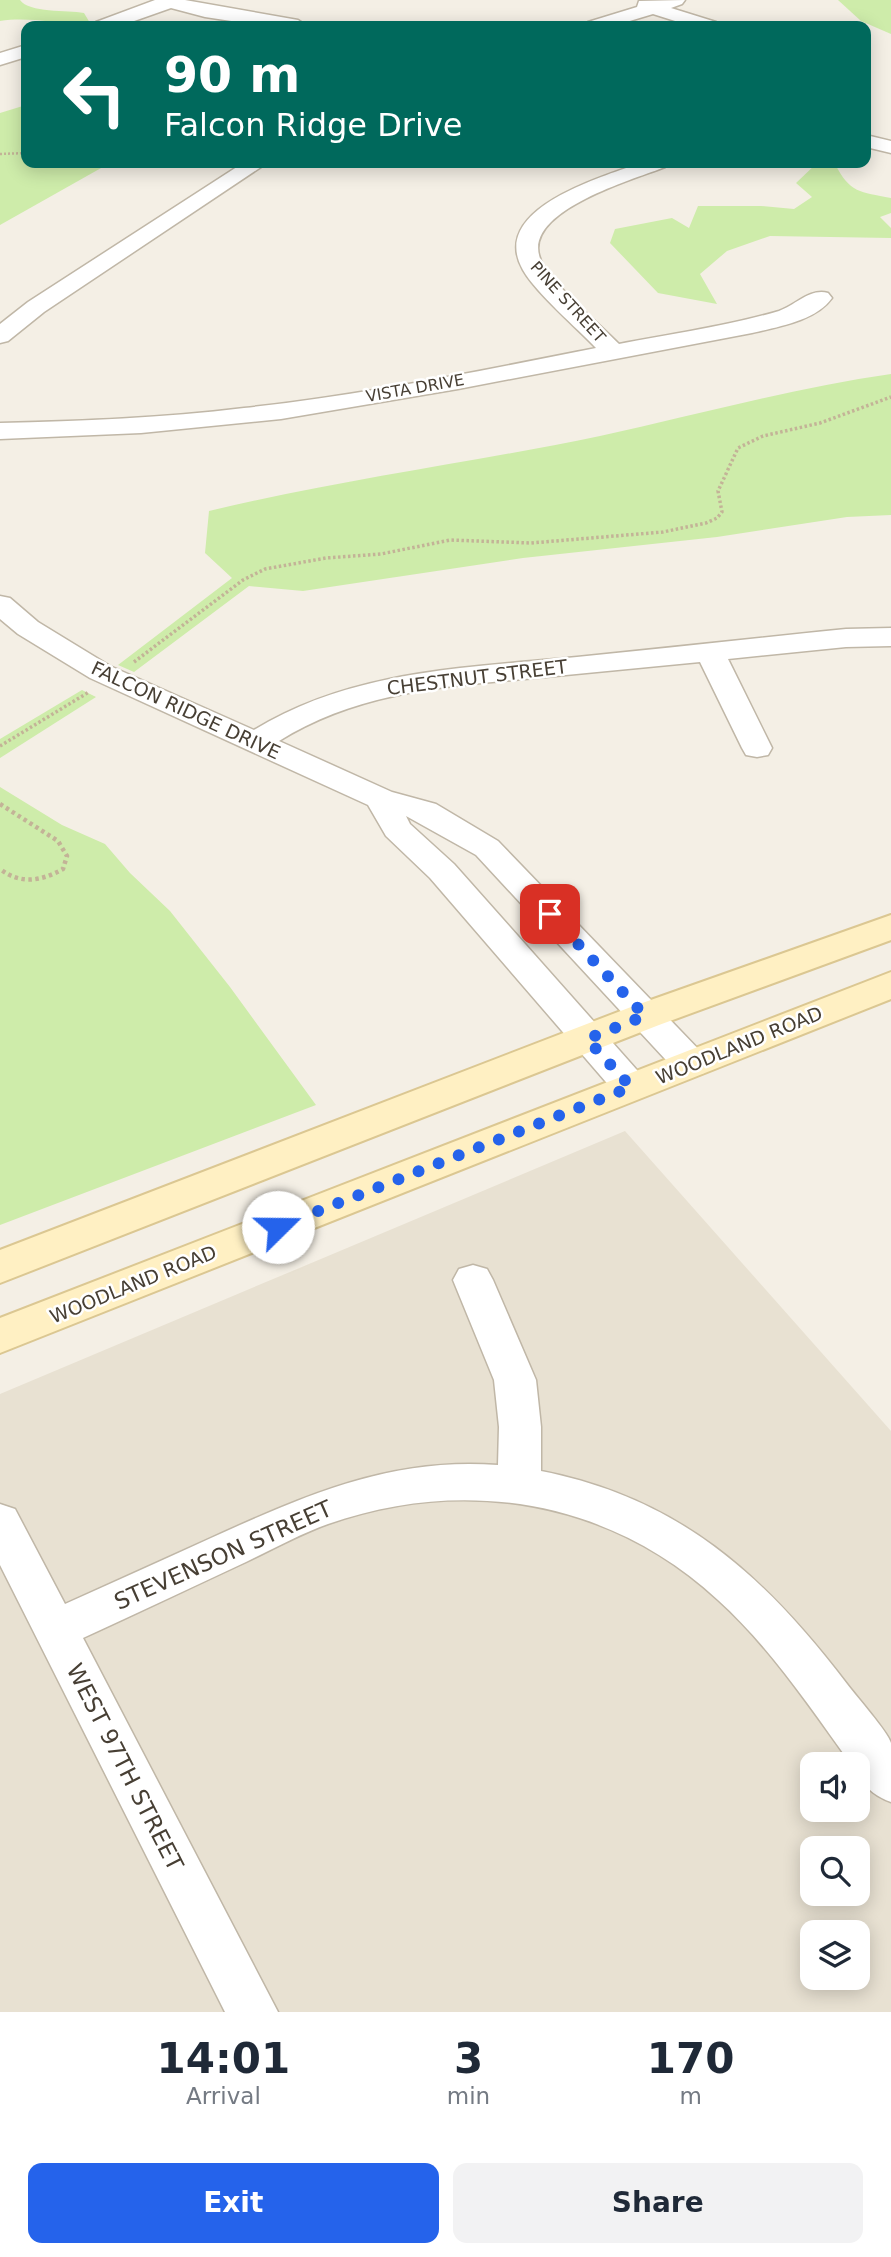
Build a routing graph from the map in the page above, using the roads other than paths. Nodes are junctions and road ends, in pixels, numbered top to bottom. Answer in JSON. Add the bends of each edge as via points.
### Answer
{"nodes":[{"id":1,"x":632,"y":0,"type":"edge"},
{"id":2,"x":677,"y":0,"type":"edge"},
{"id":3,"x":167,"y":1,"type":"edge"},
{"id":4,"x":655,"y":8,"type":"junction"},
{"id":5,"x":116,"y":21,"type":"edge"},
{"id":6,"x":267,"y":21,"type":"edge"},
{"id":7,"x":612,"y":21,"type":"edge"},
{"id":8,"x":694,"y":21,"type":"edge"},
{"id":9,"x":21,"y":53,"type":"edge"},
{"id":10,"x":0,"y":59,"type":"edge"},
{"id":11,"x":871,"y":142,"type":"edge"},
{"id":12,"x":891,"y":147,"type":"edge"},
{"id":13,"x":249,"y":168,"type":"edge"},
{"id":14,"x":647,"y":168,"type":"edge"},
{"id":15,"x":820,"y":298,"type":"dead end"},
{"id":16,"x":0,"y":335,"type":"edge"},
{"id":17,"x":613,"y":352,"type":"junction"},
{"id":18,"x":0,"y":431,"type":"edge"},
{"id":19,"x":0,"y":604,"type":"edge"},
{"id":20,"x":891,"y":637,"type":"edge"},
{"id":21,"x":710,"y":652,"type":"junction"},
{"id":22,"x":256,"y":742,"type":"junction"},
{"id":23,"x":757,"y":748,"type":"dead end"},
{"id":24,"x":381,"y":799,"type":"junction"},
{"id":25,"x":891,"y":927,"type":"edge"},
{"id":26,"x":891,"y":985,"type":"edge"},
{"id":27,"x":645,"y":1016,"type":"junction"},
{"id":28,"x":587,"y":1039,"type":"junction"},
{"id":29,"x":691,"y":1064,"type":"junction"},
{"id":30,"x":631,"y":1087,"type":"junction"},
{"id":31,"x":0,"y":1267,"type":"edge"},
{"id":32,"x":473,"y":1280,"type":"dead end"},
{"id":33,"x":0,"y":1336,"type":"edge"},
{"id":34,"x":519,"y":1483,"type":"junction"},
{"id":35,"x":0,"y":1522,"type":"edge"},
{"id":36,"x":55,"y":1630,"type":"junction"},
{"id":37,"x":891,"y":1780,"type":"edge"},
{"id":38,"x":252,"y":2012,"type":"edge"}],
"edges":[{"from":1,"to":4,"type":"street"},
{"from":2,"to":4,"type":"street"},
{"from":3,"to":5,"type":"street"},
{"from":3,"to":6,"type":"street"},
{"from":4,"to":7,"type":"street"},
{"from":4,"to":8,"type":"street"},
{"from":9,"to":10,"type":"street"},
{"from":11,"to":12,"type":"street"},
{"from":13,"to":16,"type":"street"},
{"from":14,"to":17,"type":"street","name":"PINE STREET","via":[[550,210],[529,232],[526,245],[535,271]]},
{"from":15,"to":17,"type":"street","name":"VISTA DRIVE","via":[[776,320]]},
{"from":17,"to":18,"type":"street","name":"VISTA DRIVE","via":[[279,411],[139,425]]},
{"from":19,"to":22,"type":"street","name":"FALCON RIDGE DRIVE","via":[[62,651]]},
{"from":20,"to":21,"type":"street","name":"CHESTNUT STREET"},
{"from":21,"to":22,"type":"street","name":"CHESTNUT STREET","via":[[412,682],[334,701],[299,715]]},
{"from":21,"to":23,"type":"street"},
{"from":22,"to":24,"type":"street","name":"FALCON RIDGE DRIVE"},
{"from":24,"to":27,"type":"street","name":"FALCON RIDGE DRIVE","via":[[425,811],[487,848]]},
{"from":24,"to":28,"type":"street","via":[[397,829],[442,871]]},
{"from":25,"to":27,"type":"main road"},
{"from":26,"to":29,"type":"main road","name":"WOODLAND ROAD"},
{"from":27,"to":28,"type":"main road"},
{"from":27,"to":29,"type":"street","name":"FALCON RIDGE DRIVE"},
{"from":28,"to":30,"type":"street"},
{"from":28,"to":31,"type":"main road"},
{"from":29,"to":30,"type":"main road","name":"WOODLAND ROAD"},
{"from":30,"to":33,"type":"main road","name":"WOODLAND ROAD"},
{"from":32,"to":34,"type":"street","via":[[515,1380]]},
{"from":34,"to":36,"type":"street","name":"STEVENSON STREET","via":[[471,1480],[410,1485],[315,1510]]},
{"from":34,"to":37,"type":"street","name":"STEVENSON STREET","via":[[573,1495],[617,1512],[703,1559],[775,1629]]},
{"from":35,"to":36,"type":"street","name":"WEST 97TH STREET"},
{"from":36,"to":38,"type":"street","name":"WEST 97TH STREET"}]}
